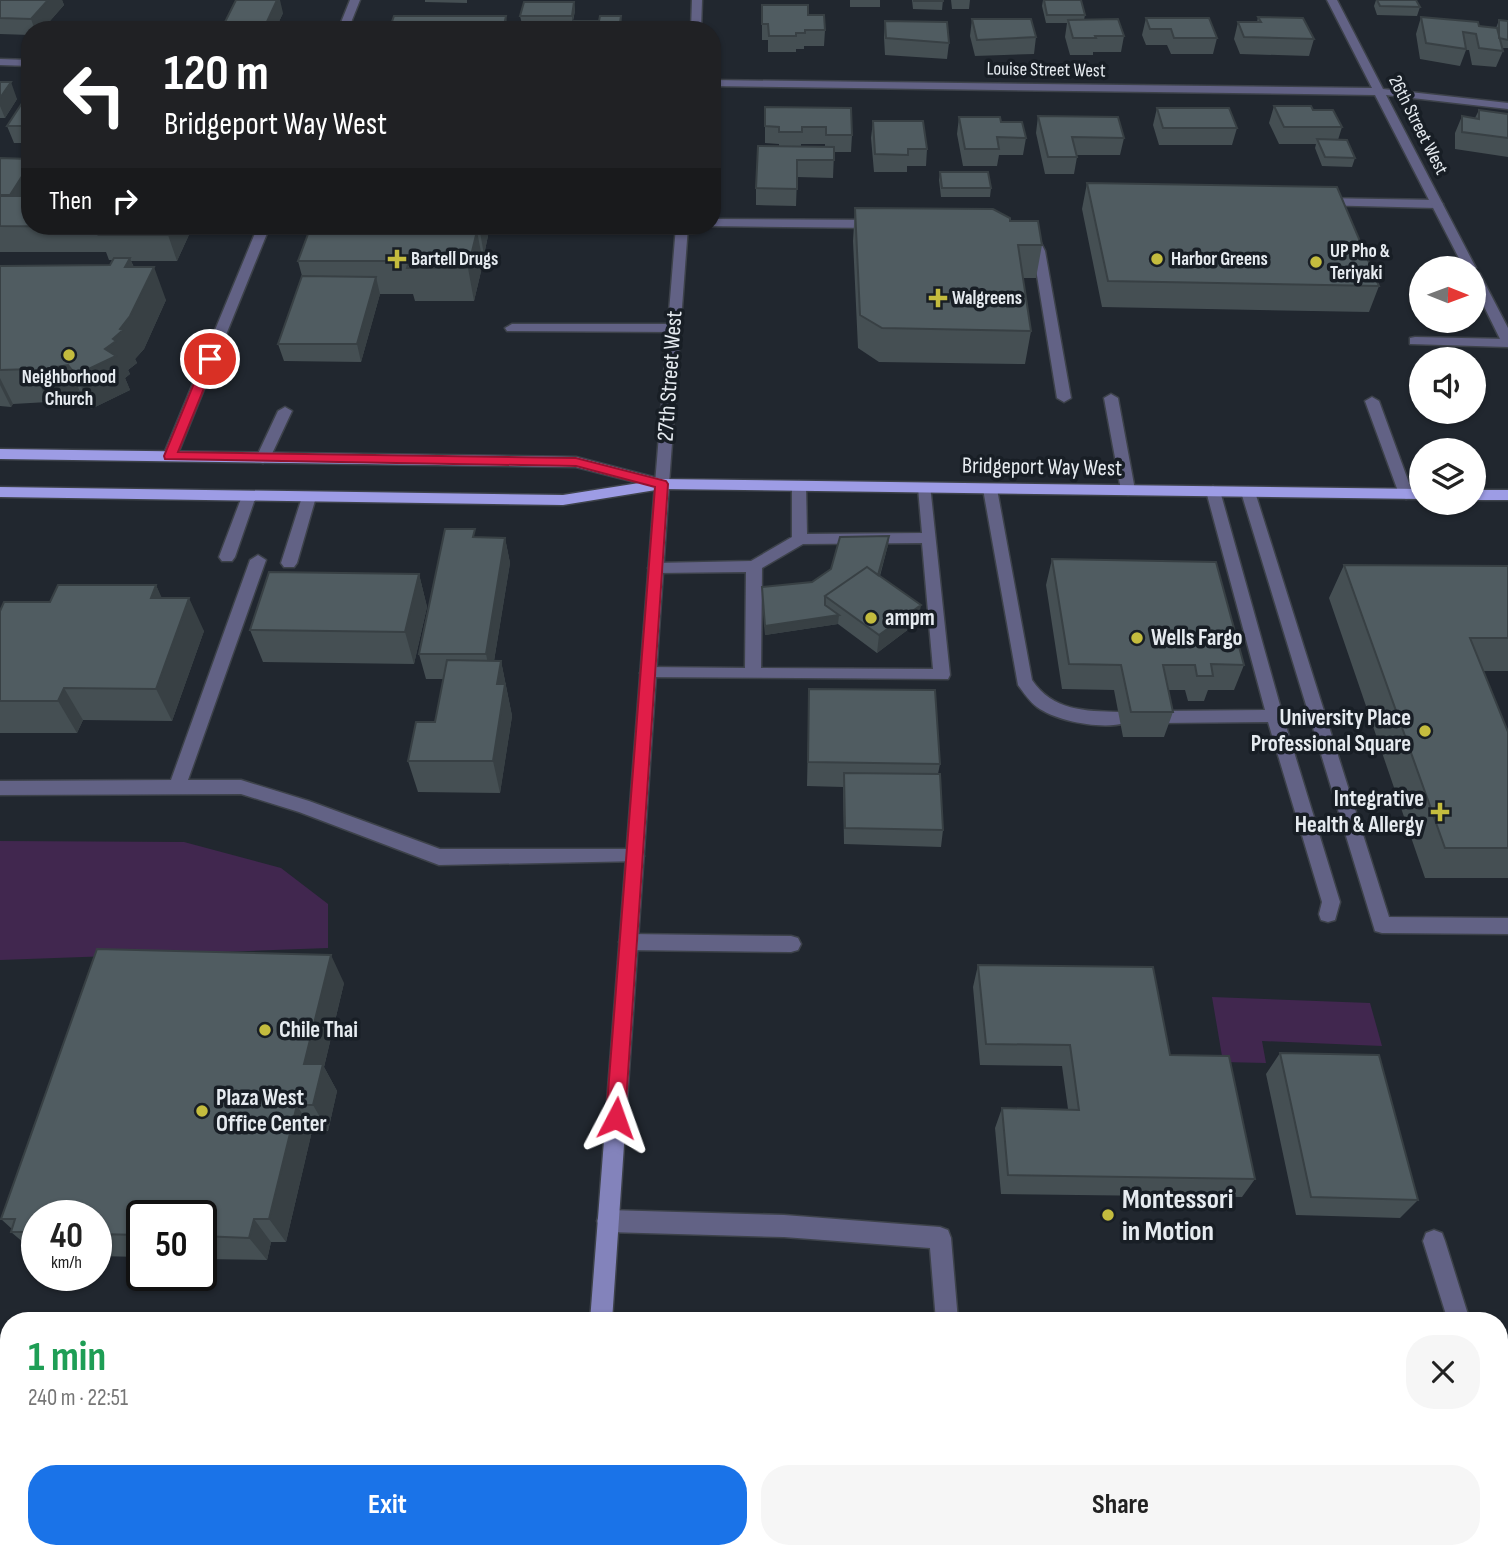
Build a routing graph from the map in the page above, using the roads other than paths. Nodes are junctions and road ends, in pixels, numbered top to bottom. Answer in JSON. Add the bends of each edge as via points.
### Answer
{"nodes":[{"id":1,"x":355,"y":0,"type":"edge"},
{"id":2,"x":697,"y":0,"type":"edge"},
{"id":3,"x":1332,"y":0,"type":"edge"},
{"id":4,"x":347,"y":21,"type":"edge"},
{"id":5,"x":696,"y":21,"type":"edge"},
{"id":6,"x":0,"y":62,"type":"edge"},
{"id":7,"x":21,"y":63,"type":"edge"},
{"id":8,"x":721,"y":83,"type":"edge"},
{"id":9,"x":1380,"y":92,"type":"junction"},
{"id":10,"x":1508,"y":106,"type":"edge"},
{"id":11,"x":1314,"y":202,"type":"edge"},
{"id":12,"x":1437,"y":204,"type":"junction"},
{"id":13,"x":721,"y":223,"type":"edge"},
{"id":14,"x":894,"y":224,"type":"edge"},
{"id":15,"x":1011,"y":229,"type":"edge"},
{"id":16,"x":260,"y":235,"type":"edge"},
{"id":17,"x":681,"y":235,"type":"edge"},
{"id":18,"x":1464,"y":256,"type":"edge"},
{"id":19,"x":1486,"y":298,"type":"edge"},
{"id":20,"x":513,"y":328,"type":"dead end"},
{"id":21,"x":674,"y":328,"type":"junction"},
{"id":22,"x":1415,"y":341,"type":"dead end"},
{"id":23,"x":1508,"y":342,"type":"edge"},
{"id":24,"x":1064,"y":398,"type":"dead end"},
{"id":25,"x":1111,"y":398,"type":"dead end"},
{"id":26,"x":1372,"y":401,"type":"dead end"},
{"id":27,"x":285,"y":411,"type":"dead end"},
{"id":28,"x":0,"y":454,"type":"edge"},
{"id":29,"x":170,"y":456,"type":"junction"},
{"id":30,"x":263,"y":457,"type":"junction"},
{"id":31,"x":1409,"y":483,"type":"edge"},
{"id":32,"x":662,"y":484,"type":"junction"},
{"id":33,"x":799,"y":486,"type":"junction"},
{"id":34,"x":925,"y":488,"type":"junction"},
{"id":35,"x":990,"y":488,"type":"junction"},
{"id":36,"x":1128,"y":490,"type":"junction"},
{"id":37,"x":1213,"y":491,"type":"junction"},
{"id":38,"x":0,"y":492,"type":"edge"},
{"id":39,"x":1248,"y":492,"type":"junction"},
{"id":40,"x":1409,"y":494,"type":"edge"},
{"id":41,"x":1486,"y":495,"type":"edge"},
{"id":42,"x":1508,"y":495,"type":"edge"},
{"id":43,"x":249,"y":496,"type":"junction"},
{"id":44,"x":309,"y":497,"type":"junction"},
{"id":45,"x":929,"y":538,"type":"junction"},
{"id":46,"x":800,"y":539,"type":"junction"},
{"id":47,"x":227,"y":557,"type":"dead end"},
{"id":48,"x":258,"y":560,"type":"dead end"},
{"id":49,"x":289,"y":563,"type":"dead end"},
{"id":50,"x":754,"y":566,"type":"junction"},
{"id":51,"x":656,"y":568,"type":"junction"},
{"id":52,"x":648,"y":673,"type":"junction"},
{"id":53,"x":753,"y":673,"type":"junction"},
{"id":54,"x":1275,"y":716,"type":"junction"},
{"id":55,"x":1160,"y":717,"type":"edge"},
{"id":56,"x":1119,"y":718,"type":"dead end"},
{"id":57,"x":177,"y":787,"type":"junction"},
{"id":58,"x":0,"y":788,"type":"edge"},
{"id":59,"x":635,"y":856,"type":"junction"},
{"id":60,"x":1328,"y":914,"type":"dead end"},
{"id":61,"x":1508,"y":926,"type":"edge"},
{"id":62,"x":629,"y":942,"type":"junction"},
{"id":63,"x":791,"y":944,"type":"dead end"},
{"id":64,"x":608,"y":1221,"type":"junction"},
{"id":65,"x":1434,"y":1241,"type":"dead end"},
{"id":66,"x":602,"y":1312,"type":"edge"},
{"id":67,"x":946,"y":1312,"type":"edge"},
{"id":68,"x":1457,"y":1312,"type":"edge"}],
"edges":[{"from":1,"to":4,"type":"street"},
{"from":2,"to":5,"type":"street"},
{"from":3,"to":9,"type":"street","name":"26th Street West"},
{"from":6,"to":7,"type":"street"},
{"from":8,"to":9,"type":"street","name":"Louise Street West"},
{"from":9,"to":10,"type":"street","name":"Louise Street West"},
{"from":9,"to":12,"type":"street","name":"26th Street West"},
{"from":11,"to":12,"type":"street"},
{"from":12,"to":18,"type":"street","name":"26th Street West"},
{"from":13,"to":14,"type":"street"},
{"from":15,"to":24,"type":"street","via":[[1030,237],[1039,251]]},
{"from":16,"to":29,"type":"street"},
{"from":17,"to":21,"type":"street","name":"27th Street West"},
{"from":19,"to":23,"type":"street"},
{"from":20,"to":21,"type":"street"},
{"from":21,"to":32,"type":"street","name":"27th Street West"},
{"from":22,"to":23,"type":"street"},
{"from":25,"to":36,"type":"street"},
{"from":26,"to":31,"type":"street"},
{"from":27,"to":30,"type":"street"},
{"from":28,"to":29,"type":"main road","name":"Bridgeport Way West"},
{"from":29,"to":30,"type":"main road","name":"Bridgeport Way West"},
{"from":30,"to":32,"type":"main road","name":"Bridgeport Way West","via":[[576,462]]},
{"from":32,"to":33,"type":"main road","name":"Bridgeport Way West"},
{"from":32,"to":44,"type":"main road","name":"Bridgeport Way West","via":[[563,500]]},
{"from":32,"to":51,"type":"main road","name":"27th Street West"},
{"from":33,"to":34,"type":"main road","name":"Bridgeport Way West"},
{"from":33,"to":46,"type":"street"},
{"from":34,"to":35,"type":"main road","name":"Bridgeport Way West"},
{"from":34,"to":45,"type":"street"},
{"from":35,"to":36,"type":"main road","name":"Bridgeport Way West"},
{"from":35,"to":56,"type":"street","via":[[1024,681],[1033,697],[1051,709],[1077,716]]},
{"from":36,"to":37,"type":"main road","name":"Bridgeport Way West"},
{"from":37,"to":39,"type":"main road","name":"Bridgeport Way West"},
{"from":37,"to":54,"type":"street"},
{"from":38,"to":43,"type":"main road","name":"Bridgeport Way West"},
{"from":39,"to":40,"type":"main road","name":"Bridgeport Way West"},
{"from":39,"to":61,"type":"street","via":[[1382,925]]},
{"from":41,"to":42,"type":"main road"},
{"from":43,"to":44,"type":"main road","name":"Bridgeport Way West"},
{"from":43,"to":47,"type":"street"},
{"from":44,"to":49,"type":"street"},
{"from":45,"to":46,"type":"street"},
{"from":45,"to":53,"type":"street","via":[[942,675]]},
{"from":46,"to":50,"type":"street"},
{"from":48,"to":57,"type":"street"},
{"from":50,"to":51,"type":"street"},
{"from":50,"to":53,"type":"street"},
{"from":51,"to":52,"type":"main road","name":"27th Street West"},
{"from":52,"to":53,"type":"street"},
{"from":52,"to":59,"type":"main road","name":"27th Street West"},
{"from":54,"to":55,"type":"street"},
{"from":54,"to":60,"type":"street","via":[[1331,902]]},
{"from":57,"to":58,"type":"street"},
{"from":57,"to":59,"type":"street","via":[[241,787],[439,857]]},
{"from":59,"to":62,"type":"main road","name":"27th Street West"},
{"from":62,"to":63,"type":"street"},
{"from":62,"to":64,"type":"main road","name":"27th Street West"},
{"from":64,"to":66,"type":"main road","name":"27th Street West"},
{"from":64,"to":67,"type":"street","via":[[784,1226],[940,1238]]},
{"from":65,"to":68,"type":"street"}]}
